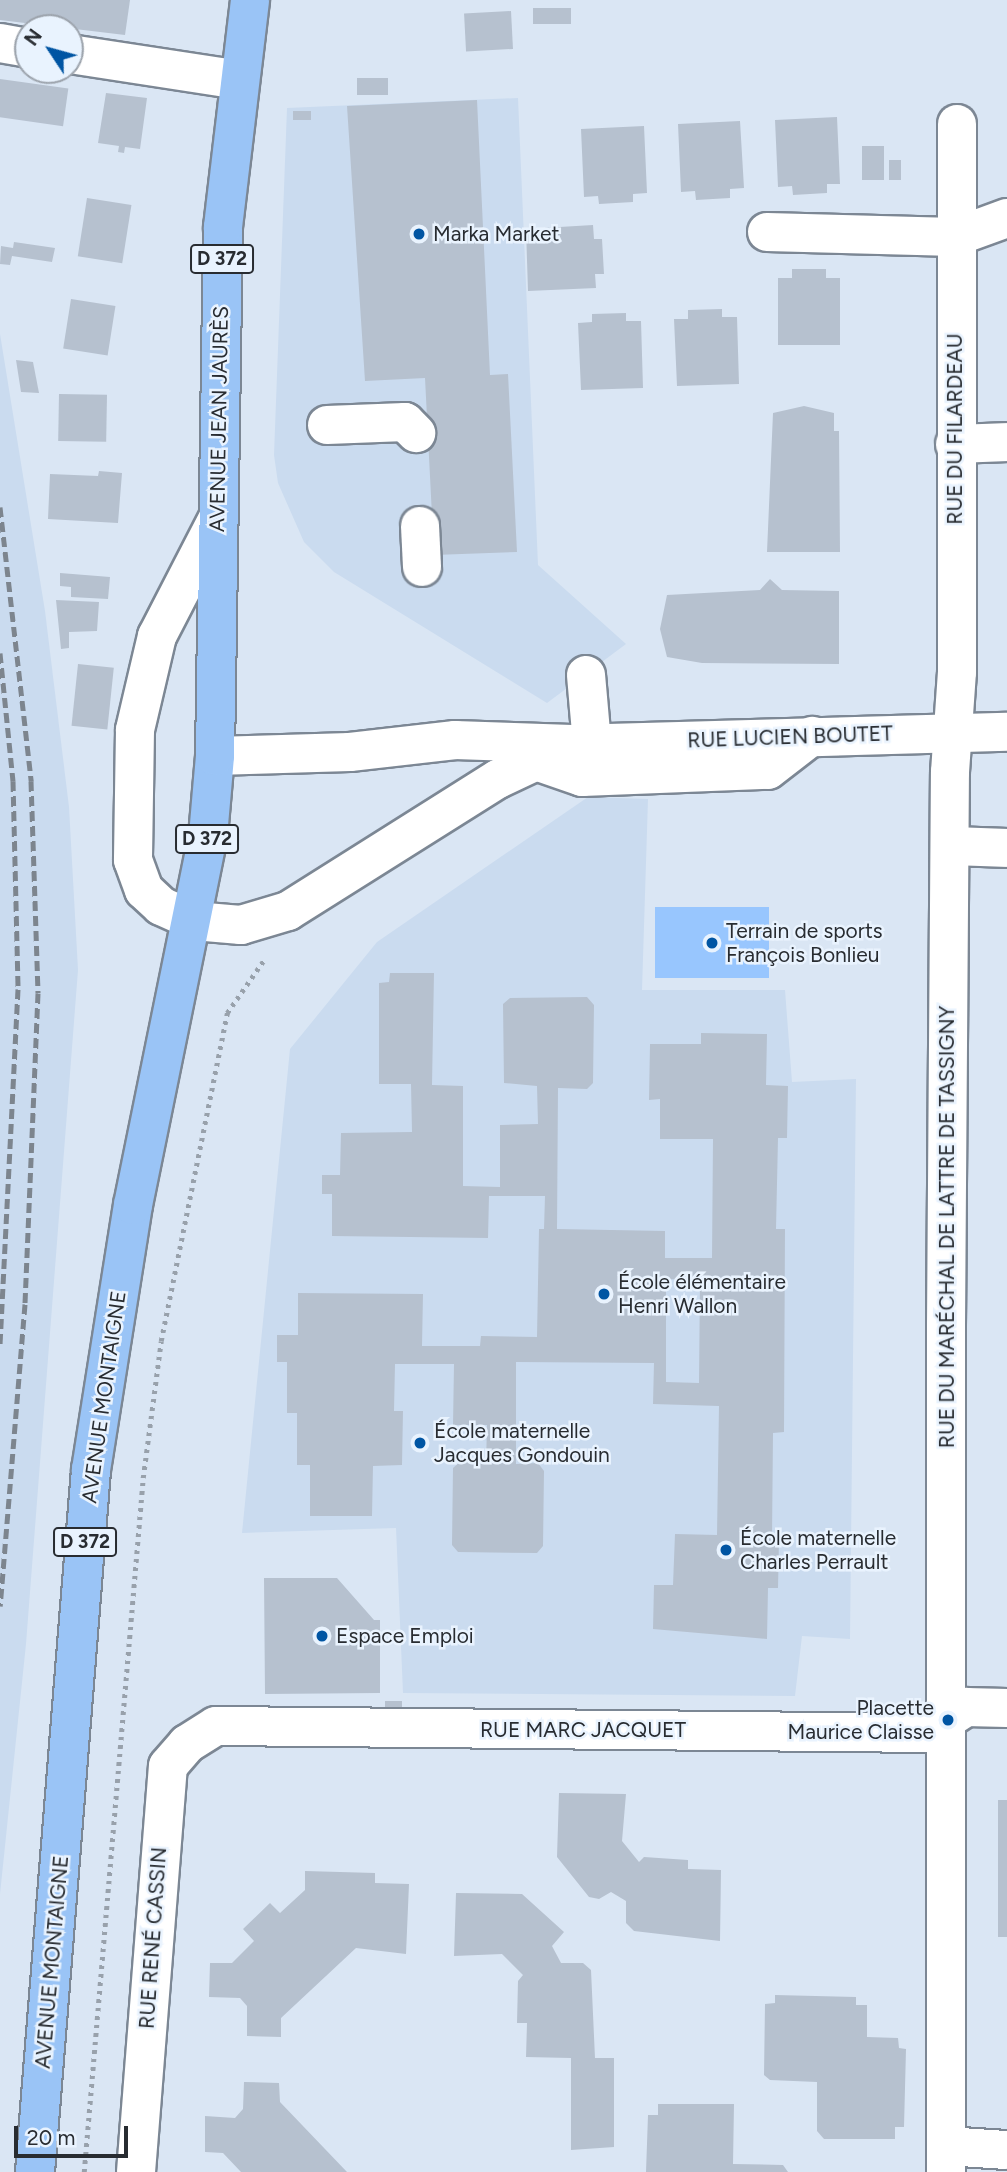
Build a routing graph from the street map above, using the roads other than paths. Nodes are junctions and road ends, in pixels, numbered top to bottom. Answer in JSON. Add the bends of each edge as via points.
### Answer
{"nodes":[{"id":1,"x":250,"y":0,"type":"edge"},
{"id":2,"x":84,"y":56,"type":"edge"},
{"id":3,"x":239,"y":80,"type":"junction"},
{"id":4,"x":957,"y":124,"type":"dead end"},
{"id":5,"x":1007,"y":218,"type":"edge"},
{"id":6,"x":767,"y":232,"type":"dead end"},
{"id":7,"x":955,"y":237,"type":"junction"},
{"id":8,"x":327,"y":425,"type":"dead end"},
{"id":9,"x":416,"y":433,"type":"dead end"},
{"id":10,"x":1007,"y":442,"type":"edge"},
{"id":11,"x":955,"y":444,"type":"junction"},
{"id":12,"x":217,"y":520,"type":"junction"},
{"id":13,"x":420,"y":526,"type":"dead end"},
{"id":14,"x":422,"y":567,"type":"dead end"},
{"id":15,"x":586,"y":675,"type":"dead end"},
{"id":16,"x":1007,"y":732,"type":"edge"},
{"id":17,"x":954,"y":733,"type":"junction"},
{"id":18,"x":812,"y":736,"type":"junction"},
{"id":19,"x":582,"y":744,"type":"junction"},
{"id":20,"x":215,"y":756,"type":"junction"},
{"id":21,"x":536,"y":761,"type":"junction"},
{"id":22,"x":951,"y":846,"type":"junction"},
{"id":23,"x":1007,"y":848,"type":"edge"},
{"id":24,"x":194,"y":921,"type":"junction"},
{"id":25,"x":1007,"y":1707,"type":"edge"},
{"id":26,"x":948,"y":1720,"type":"junction"},
{"id":27,"x":216,"y":1726,"type":"joint"},
{"id":28,"x":1007,"y":2150,"type":"edge"},
{"id":29,"x":946,"y":2159,"type":"edge"},
{"id":30,"x":35,"y":2172,"type":"edge"},
{"id":31,"x":136,"y":2172,"type":"edge"}],
"edges":[{"from":1,"to":3,"type":"main road","name":"AVENUE JEAN JAURÈS","number":"D 372"},
{"from":2,"to":3,"type":"street"},
{"from":3,"to":12,"type":"main road","name":"AVENUE JEAN JAURÈS","number":"D 372","via":[[223,227]]},
{"from":4,"to":7,"type":"street","name":"RUE DU FILARDEAU"},
{"from":5,"to":7,"type":"street"},
{"from":6,"to":7,"type":"street"},
{"from":7,"to":11,"type":"street","name":"RUE DU FILARDEAU"},
{"from":8,"to":9,"type":"street","via":[[405,422]]},
{"from":10,"to":11,"type":"street"},
{"from":11,"to":17,"type":"street","name":"RUE DU FILARDEAU"},
{"from":12,"to":20,"type":"main road","name":"AVENUE JEAN JAURÈS","number":"D 372"},
{"from":12,"to":24,"type":"street","via":[[157,636],[135,730],[131,793],[133,860],[144,890],[161,906]]},
{"from":13,"to":14,"type":"street"},
{"from":15,"to":19,"type":"street"},
{"from":16,"to":17,"type":"street","name":"RUE LUCIEN BOUTET"},
{"from":17,"to":18,"type":"street","name":"RUE LUCIEN BOUTET"},
{"from":17,"to":22,"type":"street","name":"RUE DU MARÉCHAL DE LATTRE DE TASSIGNY"},
{"from":18,"to":19,"type":"street","name":"RUE LUCIEN BOUTET"},
{"from":18,"to":21,"type":"street","via":[[768,770],[582,777]]},
{"from":19,"to":20,"type":"street","name":"RUE LUCIEN BOUTET","via":[[455,740],[349,752]]},
{"from":19,"to":21,"type":"street"},
{"from":20,"to":24,"type":"main road","name":"AVENUE MONTAIGNE","number":"D 372"},
{"from":21,"to":24,"type":"street","via":[[498,779],[288,911],[241,925]]},
{"from":22,"to":23,"type":"street"},
{"from":22,"to":26,"type":"street","name":"RUE DU MARÉCHAL DE LATTRE DE TASSIGNY"},
{"from":24,"to":30,"type":"main road","name":"AVENUE MONTAIGNE","number":"D 372","via":[[133,1205],[94,1443]]},
{"from":25,"to":26,"type":"street","name":"RUE MARC JACQUET","via":[[966,1706]]},
{"from":26,"to":27,"type":"street","name":"RUE MARC JACQUET","via":[[926,1733]]},
{"from":26,"to":29,"type":"street","name":"RUE DU MARÉCHAL DE LATTRE DE TASSIGNY"},
{"from":27,"to":31,"type":"street","name":"RUE RENÉ CASSIN","via":[[187,1744],[168,1766]]},
{"from":28,"to":29,"type":"street"}]}
